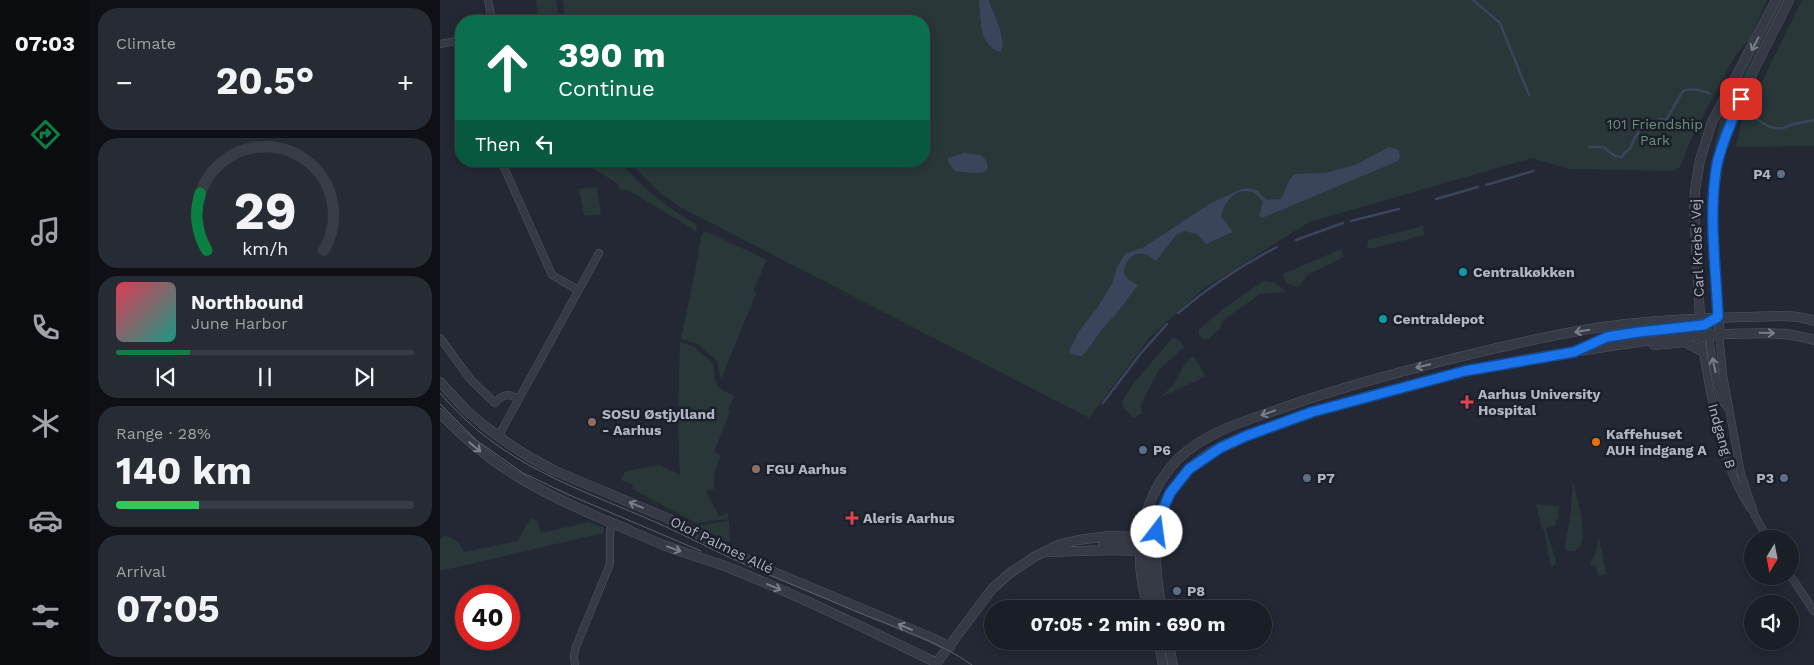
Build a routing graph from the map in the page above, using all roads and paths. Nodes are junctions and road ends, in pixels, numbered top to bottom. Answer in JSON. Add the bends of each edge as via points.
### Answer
{"nodes":[{"id":1,"x":488,"y":0,"type":"edge"},
{"id":2,"x":1776,"y":0,"type":"edge"},
{"id":3,"x":1789,"y":0,"type":"edge"},
{"id":4,"x":491,"y":15,"type":"edge"},
{"id":5,"x":455,"y":41,"type":"edge"},
{"id":6,"x":440,"y":44,"type":"edge"},
{"id":7,"x":504,"y":167,"type":"edge"},
{"id":8,"x":598,"y":253,"type":"dead end"},
{"id":9,"x":578,"y":290,"type":"junction"},
{"id":10,"x":1718,"y":317,"type":"junction"},
{"id":11,"x":1814,"y":321,"type":"edge"},
{"id":12,"x":1706,"y":329,"type":"junction"},
{"id":13,"x":440,"y":338,"type":"edge"},
{"id":14,"x":1814,"y":340,"type":"edge"},
{"id":15,"x":1619,"y":344,"type":"junction"},
{"id":16,"x":1702,"y":351,"type":"junction"},
{"id":17,"x":1574,"y":352,"type":"junction"},
{"id":18,"x":440,"y":382,"type":"edge"},
{"id":19,"x":519,"y":399,"type":"junction"},
{"id":20,"x":440,"y":413,"type":"edge"},
{"id":21,"x":498,"y":437,"type":"junction"},
{"id":22,"x":1755,"y":516,"type":"junction"},
{"id":23,"x":613,"y":523,"type":"junction"},
{"id":24,"x":1763,"y":530,"type":"edge"},
{"id":25,"x":1156,"y":538,"type":"junction"},
{"id":26,"x":1145,"y":546,"type":"junction"},
{"id":27,"x":1044,"y":552,"type":"junction"},
{"id":28,"x":1796,"y":585,"type":"edge"},
{"id":29,"x":1147,"y":600,"type":"edge"},
{"id":30,"x":1154,"y":600,"type":"edge"},
{"id":31,"x":1160,"y":600,"type":"edge"},
{"id":32,"x":1808,"y":603,"type":"junction"},
{"id":33,"x":1814,"y":611,"type":"edge"},
{"id":34,"x":1814,"y":616,"type":"edge"},
{"id":35,"x":950,"y":647,"type":"junction"},
{"id":36,"x":1160,"y":650,"type":"edge"},
{"id":37,"x":1170,"y":650,"type":"edge"},
{"id":38,"x":936,"y":664,"type":"edge"},
{"id":39,"x":575,"y":665,"type":"edge"},
{"id":40,"x":1163,"y":665,"type":"edge"},
{"id":41,"x":1173,"y":665,"type":"edge"}],
"edges":[{"from":1,"to":4,"type":"street"},
{"from":2,"to":12,"type":"street","name":"Carl Krebs' Vej","one_way":true,"via":[[1712,122],[1700,160],[1694,211]]},
{"from":3,"to":10,"type":"street","name":"Carl Krebs' Vej","via":[[1741,99],[1717,165],[1712,212]]},
{"from":5,"to":6,"type":"street"},
{"from":7,"to":9,"type":"street","via":[[552,275]]},
{"from":8,"to":9,"type":"street"},
{"from":9,"to":19,"type":"street"},
{"from":10,"to":11,"type":"street","via":[[1786,316]]},
{"from":10,"to":12,"type":"street"},
{"from":10,"to":12,"type":"street","name":"Carl Krebs' Vej"},
{"from":12,"to":14,"type":"street","one_way":true,"via":[[1791,335]]},
{"from":12,"to":15,"type":"street"},
{"from":12,"to":16,"type":"street","name":"Indgang B"},
{"from":12,"to":17,"type":"street","via":[[1607,337]]},
{"from":22,"to":12,"type":"street","one_way":true,"via":[[1741,474],[1729,409],[1721,400]]},
{"from":12,"to":26,"type":"street","one_way":true,"via":[[1623,325],[1501,347],[1358,383],[1239,423],[1196,444],[1166,472],[1148,505]]},
{"from":13,"to":19,"type":"street","via":[[471,380],[495,402],[506,394]]},
{"from":15,"to":16,"type":"street","via":[[1685,342]]},
{"from":15,"to":17,"type":"street"},
{"from":16,"to":22,"type":"street","name":"Indgang B","via":[[1722,445],[1744,500]]},
{"from":17,"to":25,"type":"street","via":[[1465,371],[1312,412],[1235,440],[1199,460],[1179,480],[1163,509]]},
{"from":18,"to":21,"type":"street","name":"Olof Palmes Allé"},
{"from":19,"to":21,"type":"street"},
{"from":20,"to":23,"type":"street","name":"Olof Palmes Allé","one_way":true,"via":[[468,442],[520,479]]},
{"from":35,"to":21,"type":"street","name":"Olof Palmes Allé","one_way":true,"via":[[750,561],[667,518],[555,471]]},
{"from":22,"to":24,"type":"street"},
{"from":23,"to":38,"type":"street","name":"Olof Palmes Allé","one_way":true,"via":[[842,616]]},
{"from":23,"to":39,"type":"street","via":[[610,564],[575,648]]},
{"from":25,"to":26,"type":"street"},
{"from":25,"to":26,"type":"street"},
{"from":26,"to":27,"type":"street"},
{"from":26,"to":27,"type":"street","via":[[1109,536],[1068,542]]},
{"from":26,"to":29,"type":"street","via":[[1143,582]]},
{"from":26,"to":30,"type":"street"},
{"from":26,"to":31,"type":"street","via":[[1156,574]]},
{"from":27,"to":35,"type":"street","via":[[1017,568],[992,589]]},
{"from":28,"to":32,"type":"street"},
{"from":32,"to":33,"type":"street"},
{"from":32,"to":34,"type":"street"},
{"from":35,"to":38,"type":"street"},
{"from":36,"to":40,"type":"street"},
{"from":37,"to":41,"type":"street"}]}
